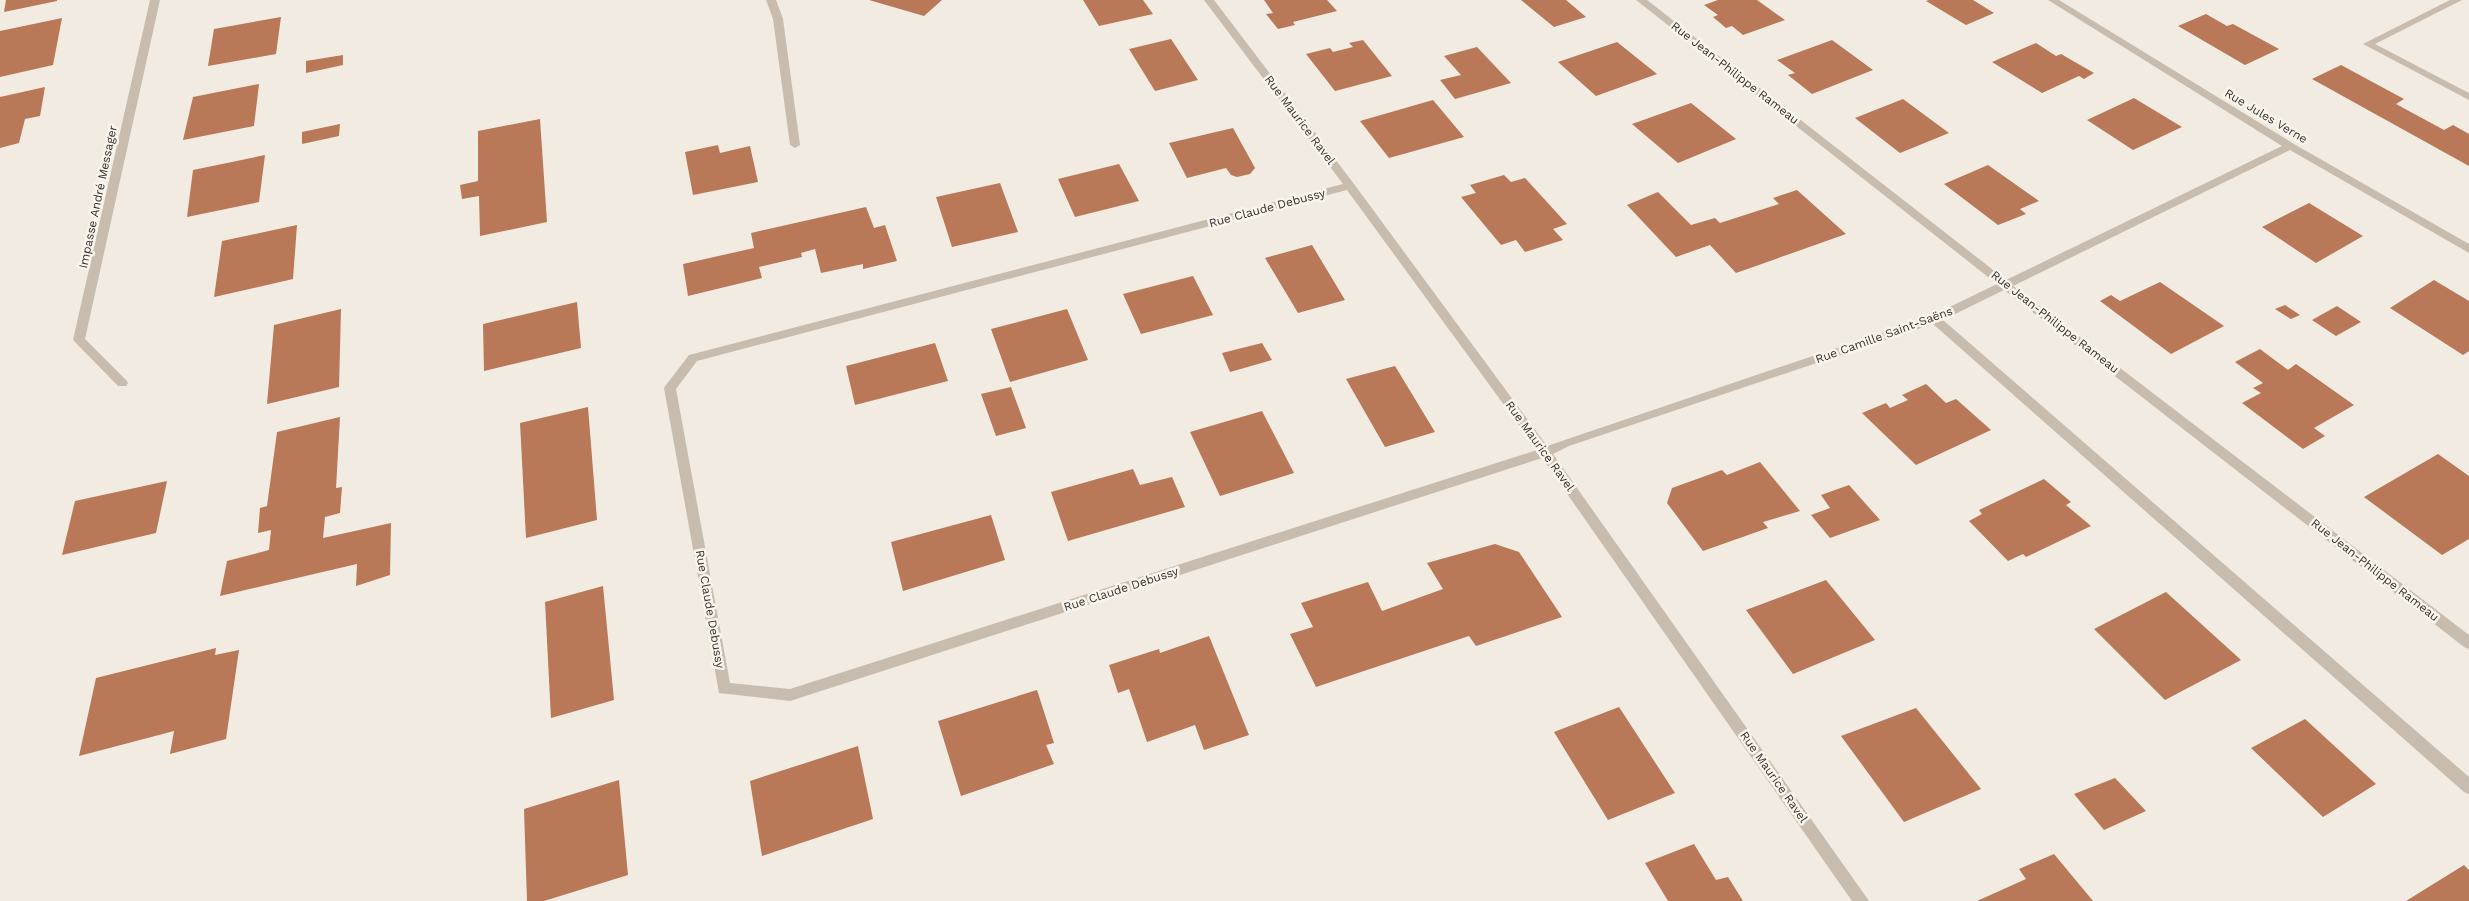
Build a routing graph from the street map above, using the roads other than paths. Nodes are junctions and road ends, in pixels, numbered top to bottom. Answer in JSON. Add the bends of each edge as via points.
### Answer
{"nodes":[{"id":1,"x":154,"y":0,"type":"edge"},
{"id":2,"x":771,"y":0,"type":"edge"},
{"id":3,"x":1209,"y":0,"type":"edge"},
{"id":4,"x":1641,"y":0,"type":"edge"},
{"id":5,"x":2053,"y":0,"type":"edge"},
{"id":6,"x":2457,"y":0,"type":"edge"},
{"id":7,"x":2469,"y":97,"type":"edge"},
{"id":8,"x":795,"y":145,"type":"dead end"},
{"id":9,"x":2290,"y":146,"type":"junction"},
{"id":10,"x":1350,"y":186,"type":"junction"},
{"id":11,"x":2469,"y":249,"type":"edge"},
{"id":12,"x":2006,"y":286,"type":"junction"},
{"id":13,"x":1935,"y":319,"type":"junction"},
{"id":14,"x":122,"y":383,"type":"dead end"},
{"id":15,"x":1545,"y":452,"type":"junction"},
{"id":16,"x":2469,"y":643,"type":"edge"},
{"id":17,"x":2469,"y":787,"type":"edge"},
{"id":18,"x":1860,"y":901,"type":"edge"}],
"edges":[{"from":1,"to":14,"type":"street","name":"Impasse André Messager","via":[[79,340]]},
{"from":2,"to":8,"type":"street","via":[[778,18]]},
{"from":3,"to":10,"type":"street","name":"Rue Maurice Ravel"},
{"from":4,"to":12,"type":"street","name":"Rue Jean-Philippe Rameau"},
{"from":5,"to":9,"type":"street","name":"Rue Jules Verne"},
{"from":6,"to":7,"type":"street","via":[[2368,44]]},
{"from":9,"to":11,"type":"street","name":"Rue Jules Verne"},
{"from":9,"to":12,"type":"street","name":"Rue Camille Saint-Saëns"},
{"from":10,"to":15,"type":"street","name":"Rue Maurice Ravel"},
{"from":10,"to":15,"type":"street","name":"Rue Claude Debussy","via":[[693,358],[670,388],[724,689],[790,695]]},
{"from":12,"to":13,"type":"street","name":"Rue Camille Saint-Saëns"},
{"from":12,"to":16,"type":"street","name":"Rue Jean-Philippe Rameau"},
{"from":13,"to":15,"type":"street","name":"Rue Camille Saint-Saëns"},
{"from":13,"to":17,"type":"street"},
{"from":15,"to":18,"type":"street","name":"Rue Maurice Ravel"}]}
